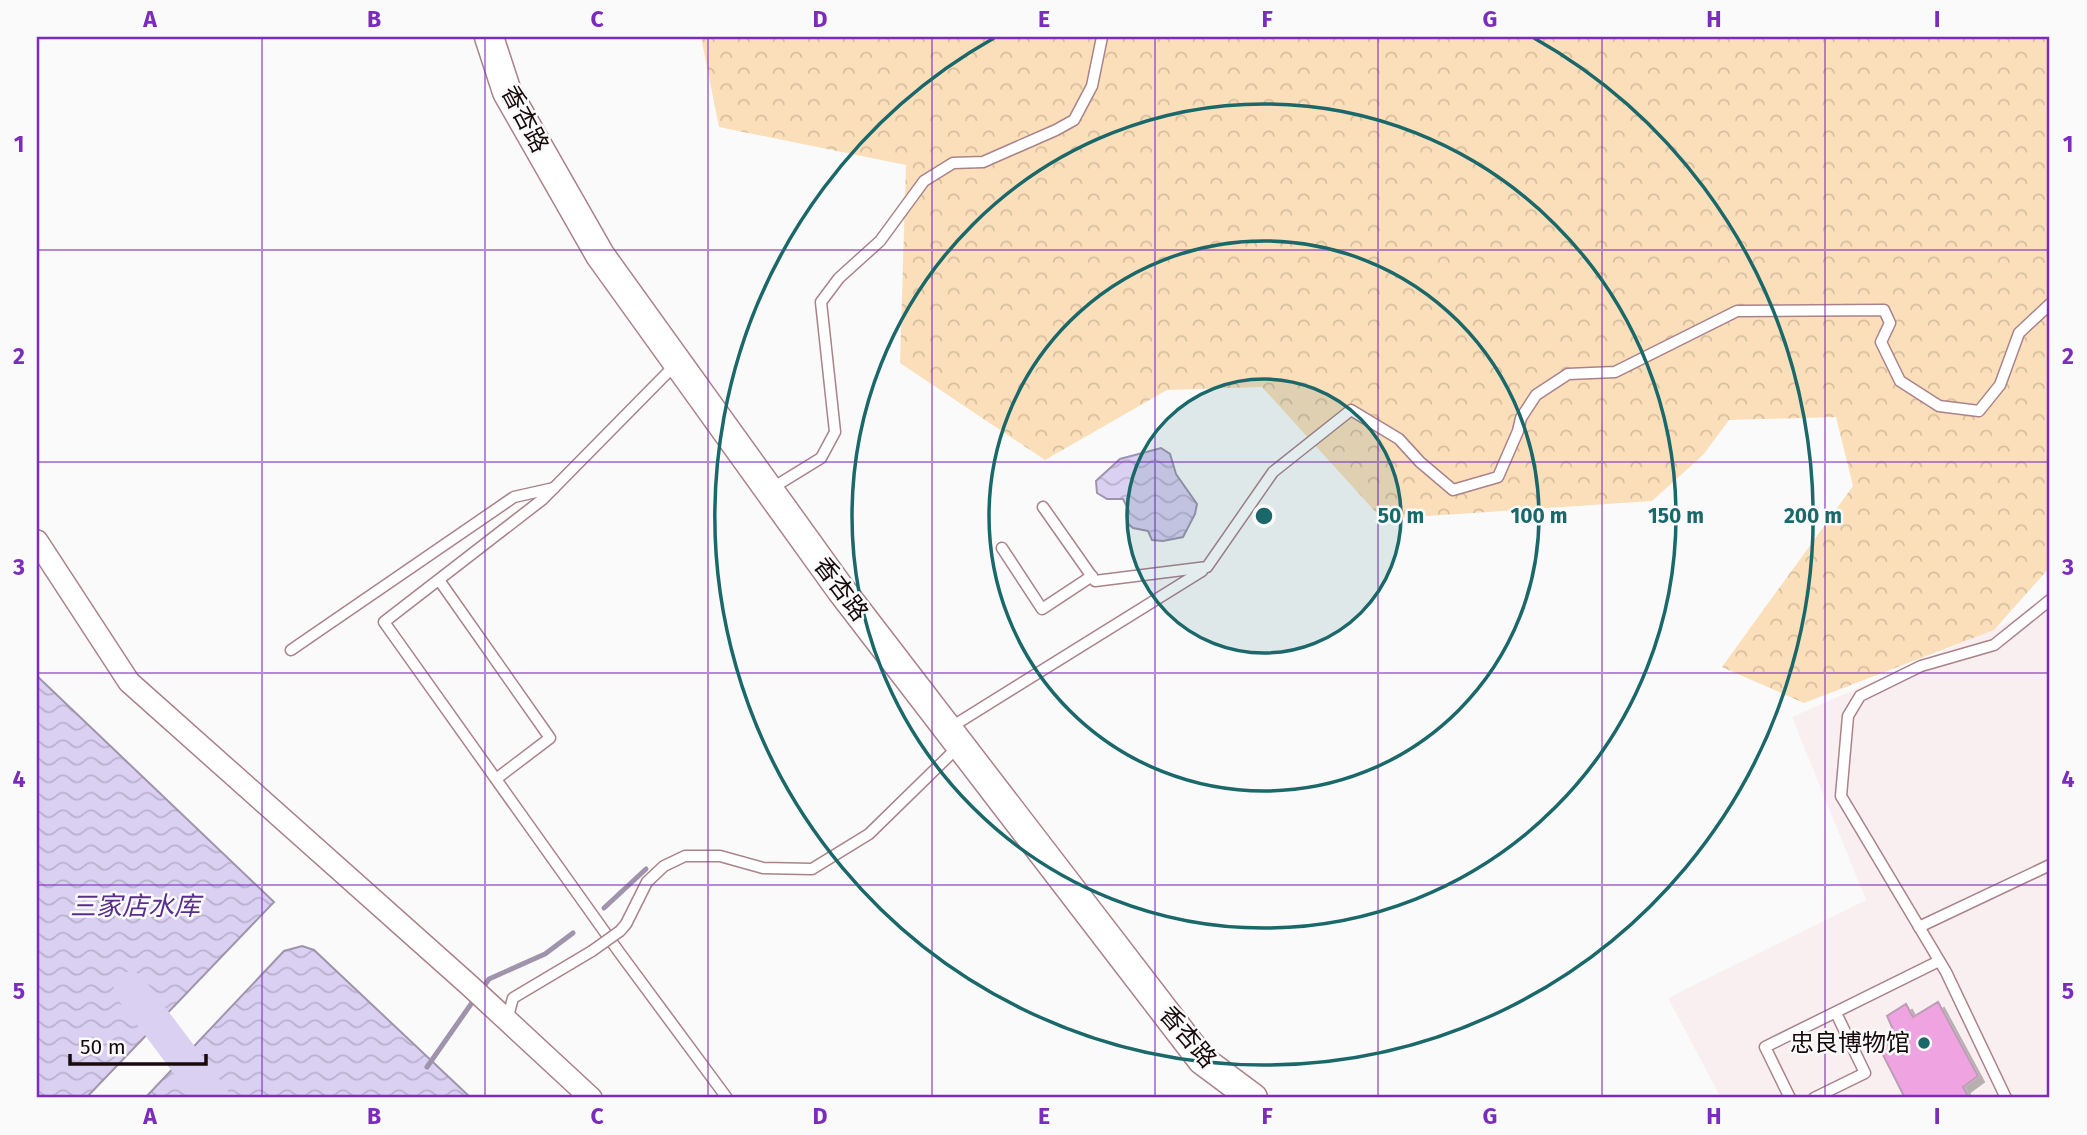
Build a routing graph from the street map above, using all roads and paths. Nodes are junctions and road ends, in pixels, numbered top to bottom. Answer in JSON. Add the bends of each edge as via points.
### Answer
{"nodes":[{"id":1,"x":489,"y":37,"type":"edge"},
{"id":2,"x":1102,"y":37,"type":"edge"},
{"id":3,"x":2050,"y":304,"type":"edge"},
{"id":4,"x":678,"y":362,"type":"junction"},
{"id":5,"x":554,"y":488,"type":"junction"},
{"id":6,"x":769,"y":490,"type":"junction"},
{"id":7,"x":1043,"y":507,"type":"dead end"},
{"id":8,"x":37,"y":541,"type":"edge"},
{"id":9,"x":1002,"y":548,"type":"dead end"},
{"id":10,"x":1207,"y":568,"type":"junction"},
{"id":11,"x":1092,"y":576,"type":"junction"},
{"id":12,"x":439,"y":580,"type":"junction"},
{"id":13,"x":2050,"y":600,"type":"edge"},
{"id":14,"x":291,"y":650,"type":"dead end"},
{"id":15,"x":954,"y":737,"type":"junction"},
{"id":16,"x":496,"y":779,"type":"junction"},
{"id":17,"x":2050,"y":864,"type":"edge"},
{"id":18,"x":1919,"y":927,"type":"junction"},
{"id":19,"x":1939,"y":961,"type":"junction"},
{"id":20,"x":1836,"y":1013,"type":"junction"},
{"id":21,"x":507,"y":1020,"type":"junction"},
{"id":22,"x":591,"y":1098,"type":"edge"},
{"id":23,"x":727,"y":1098,"type":"edge"},
{"id":24,"x":1253,"y":1098,"type":"edge"},
{"id":25,"x":1790,"y":1098,"type":"edge"},
{"id":26,"x":1814,"y":1098,"type":"edge"},
{"id":27,"x":2006,"y":1098,"type":"edge"}],
"edges":[{"from":1,"to":4,"type":"street","name":"香杏路","via":[[507,92],[594,243]]},
{"from":2,"to":6,"type":"lane","via":[[1092,86],[1074,120],[983,162],[953,163],[924,181],[880,242],[839,278],[821,302],[835,432],[821,458]]},
{"from":3,"to":10,"type":"lane","via":[[2019,332],[2000,385],[1979,411],[1939,407],[1900,381],[1881,342],[1890,323],[1884,310],[1737,311],[1615,372],[1568,374],[1536,395],[1521,418],[1498,477],[1453,491],[1399,439],[1350,410],[1273,472]]},
{"from":4,"to":5,"type":"lane"},
{"from":4,"to":6,"type":"street","name":"香杏路"},
{"from":5,"to":12,"type":"lane"},
{"from":5,"to":14,"type":"lane","via":[[514,497]]},
{"from":6,"to":15,"type":"street","name":"香杏路"},
{"from":7,"to":11,"type":"lane"},
{"from":8,"to":21,"type":"street","via":[[129,682]]},
{"from":9,"to":11,"type":"lane","via":[[1042,609]]},
{"from":10,"to":11,"type":"lane","via":[[1095,581]]},
{"from":10,"to":15,"type":"lane"},
{"from":12,"to":16,"type":"lane","via":[[550,738]]},
{"from":12,"to":16,"type":"lane","via":[[384,622]]},
{"from":13,"to":18,"type":"lane","via":[[1994,645],[1921,666],[1860,696],[1848,716],[1841,796]]},
{"from":15,"to":21,"type":"lane","bridge":true,"via":[[869,834],[812,869],[763,868],[720,856],[685,856],[664,866],[647,882],[620,931],[513,998]]},
{"from":15,"to":24,"type":"street","name":"香杏路","via":[[1202,1060]]},
{"from":16,"to":23,"type":"lane"},
{"from":17,"to":18,"type":"lane"},
{"from":18,"to":19,"type":"lane"},
{"from":19,"to":20,"type":"lane"},
{"from":19,"to":27,"type":"lane"},
{"from":20,"to":25,"type":"lane","via":[[1765,1047]]},
{"from":20,"to":26,"type":"lane","via":[[1866,1073]]},
{"from":21,"to":22,"type":"street"}]}
